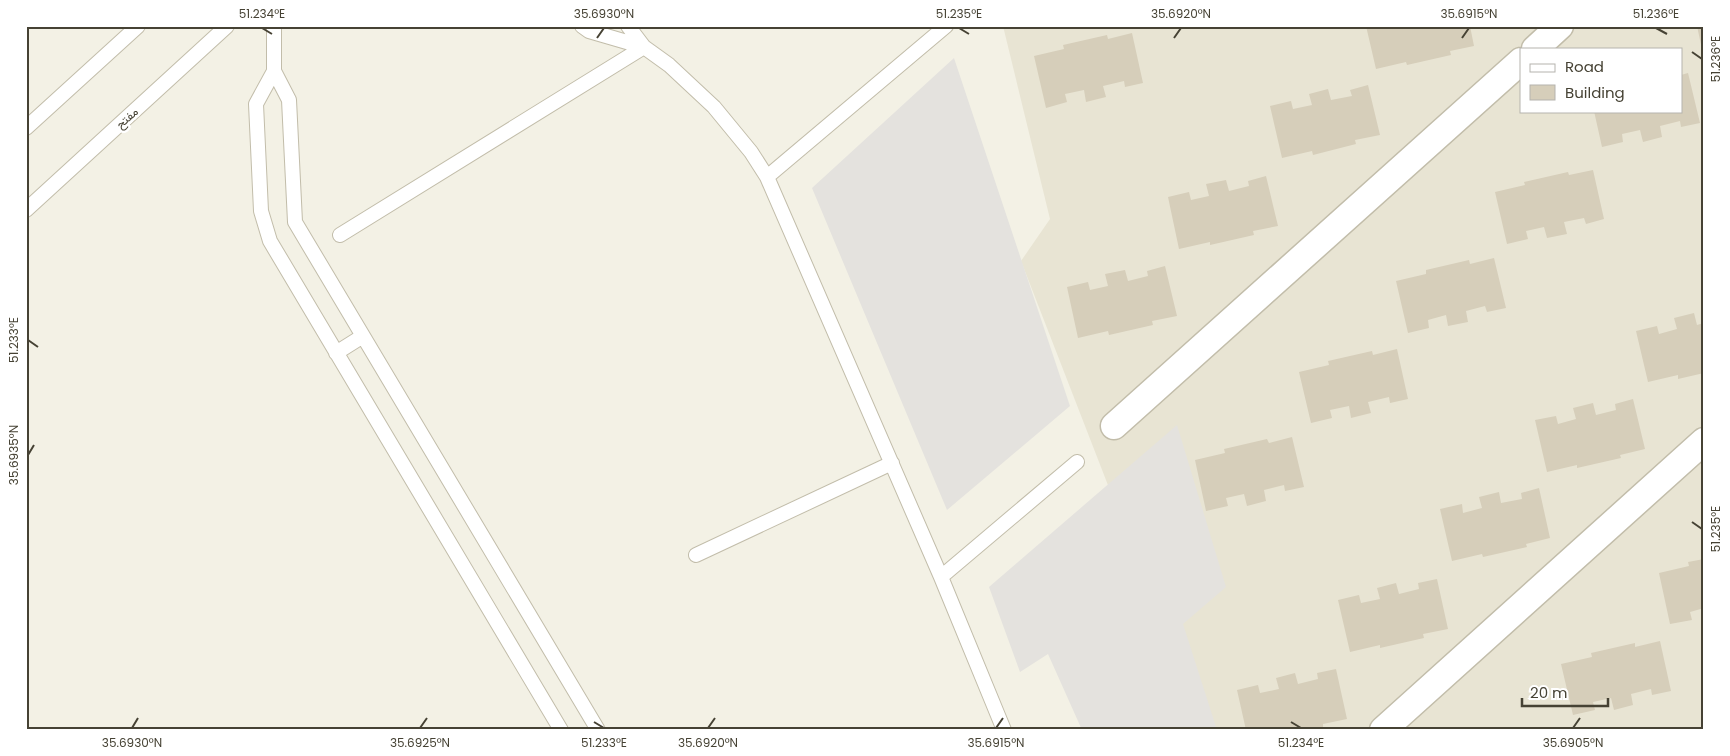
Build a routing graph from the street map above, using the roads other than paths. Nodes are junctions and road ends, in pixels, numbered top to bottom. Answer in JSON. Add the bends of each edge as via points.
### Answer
{"nodes":[{"id":1,"x":138,"y":26,"type":"edge"},
{"id":2,"x":227,"y":26,"type":"edge"},
{"id":3,"x":274,"y":26,"type":"edge"},
{"id":4,"x":582,"y":26,"type":"edge"},
{"id":5,"x":628,"y":26,"type":"edge"},
{"id":6,"x":946,"y":26,"type":"edge"},
{"id":7,"x":1560,"y":26,"type":"edge"},
{"id":8,"x":644,"y":47,"type":"junction"},
{"id":9,"x":1536,"y":48,"type":"edge"},
{"id":10,"x":1520,"y":62,"type":"edge"},
{"id":11,"x":274,"y":71,"type":"junction"},
{"id":12,"x":26,"y":128,"type":"edge"},
{"id":13,"x":767,"y":177,"type":"junction"},
{"id":14,"x":26,"y":210,"type":"edge"},
{"id":15,"x":340,"y":235,"type":"dead end"},
{"id":16,"x":363,"y":336,"type":"junction"},
{"id":17,"x":336,"y":353,"type":"junction"},
{"id":18,"x":1114,"y":426,"type":"dead end"},
{"id":19,"x":1704,"y":441,"type":"edge"},
{"id":20,"x":1077,"y":462,"type":"dead end"},
{"id":21,"x":892,"y":463,"type":"junction"},
{"id":22,"x":696,"y":554,"type":"dead end"},
{"id":23,"x":942,"y":577,"type":"junction"},
{"id":24,"x":561,"y":730,"type":"edge"},
{"id":25,"x":598,"y":730,"type":"edge"},
{"id":26,"x":1004,"y":730,"type":"edge"},
{"id":27,"x":1383,"y":730,"type":"edge"}],
"edges":[{"from":1,"to":12,"type":"lane"},
{"from":2,"to":14,"type":"lane","name":"مفتح"},
{"from":3,"to":11,"type":"lane"},
{"from":4,"to":8,"type":"lane"},
{"from":5,"to":8,"type":"lane"},
{"from":6,"to":13,"type":"lane"},
{"from":7,"to":9,"type":"street"},
{"from":8,"to":13,"type":"lane","via":[[669,65],[714,107]]},
{"from":8,"to":15,"type":"lane"},
{"from":10,"to":18,"type":"street"},
{"from":11,"to":16,"type":"lane","via":[[289,100],[295,222]]},
{"from":11,"to":17,"type":"lane","via":[[256,104],[261,211],[270,241]]},
{"from":13,"to":21,"type":"lane"},
{"from":16,"to":17,"type":"lane"},
{"from":16,"to":25,"type":"lane"},
{"from":17,"to":24,"type":"lane"},
{"from":19,"to":27,"type":"street"},
{"from":20,"to":23,"type":"lane"},
{"from":21,"to":22,"type":"lane"},
{"from":21,"to":23,"type":"lane"},
{"from":23,"to":26,"type":"lane"}]}
